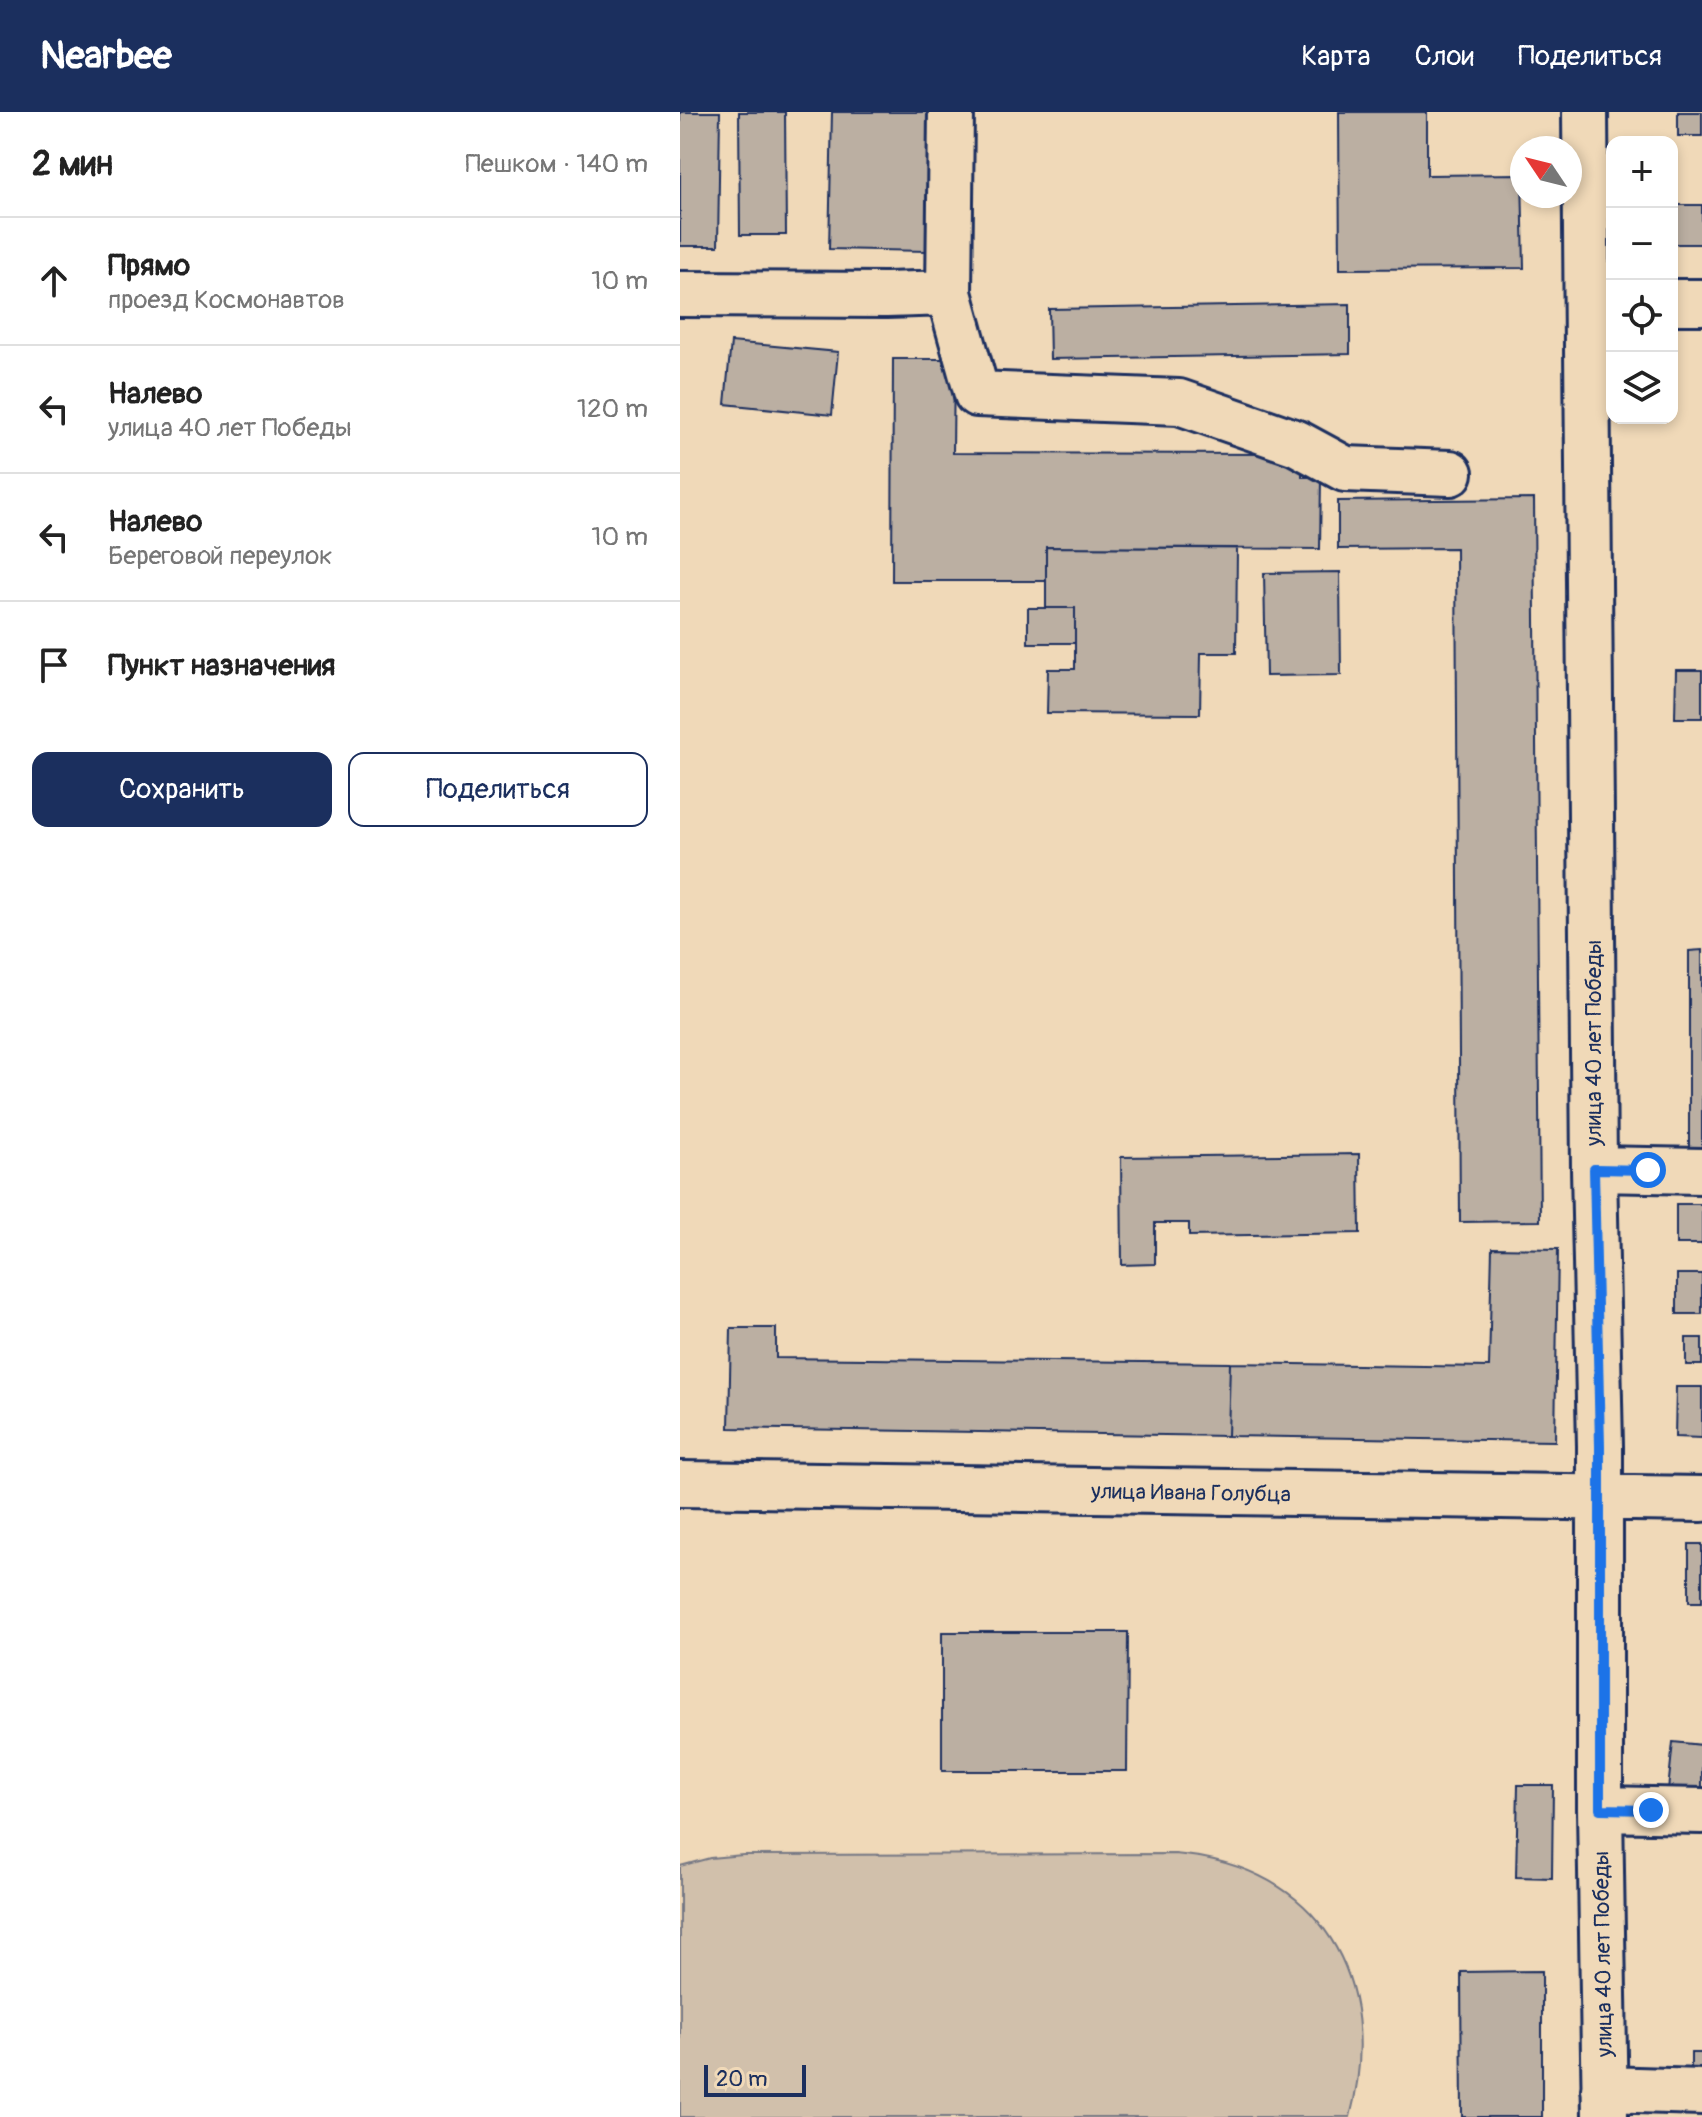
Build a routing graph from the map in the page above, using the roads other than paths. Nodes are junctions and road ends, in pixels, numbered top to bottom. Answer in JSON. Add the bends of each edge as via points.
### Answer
{"nodes":[{"id":1,"x":951,"y":112,"type":"edge"},
{"id":2,"x":1585,"y":112,"type":"edge"},
{"id":3,"x":949,"y":293,"type":"junction"},
{"id":4,"x":680,"y":294,"type":"edge"},
{"id":5,"x":1600,"y":299,"type":"edge"},
{"id":6,"x":1678,"y":302,"type":"edge"},
{"id":7,"x":1702,"y":302,"type":"edge"},
{"id":8,"x":1450,"y":473,"type":"dead end"},
{"id":9,"x":1594,"y":1169,"type":"junction"},
{"id":10,"x":1702,"y":1171,"type":"edge"},
{"id":11,"x":680,"y":1484,"type":"edge"},
{"id":12,"x":1600,"y":1499,"type":"junction"},
{"id":13,"x":1702,"y":1499,"type":"edge"},
{"id":14,"x":1600,"y":1809,"type":"junction"},
{"id":15,"x":1702,"y":1811,"type":"edge"},
{"id":16,"x":1702,"y":2092,"type":"edge"},
{"id":17,"x":1605,"y":2103,"type":"edge"}],
"edges":[{"from":1,"to":3,"type":"street"},
{"from":2,"to":5,"type":"street","name":"улица 40 лет Победы"},
{"from":3,"to":4,"type":"street"},
{"from":3,"to":8,"type":"street","via":[[977,394],[1179,402],[1297,443],[1345,469]]},
{"from":5,"to":9,"type":"street","name":"улица 40 лет Победы"},
{"from":6,"to":7,"type":"street"},
{"from":9,"to":10,"type":"street"},
{"from":9,"to":12,"type":"street","name":"улица 40 лет Победы"},
{"from":11,"to":12,"type":"street","name":"улица Ивана Голубца"},
{"from":12,"to":13,"type":"street","name":"улица Ивана Голубца"},
{"from":12,"to":14,"type":"street","name":"улица 40 лет Победы"},
{"from":14,"to":15,"type":"street"},
{"from":14,"to":17,"type":"street","name":"улица 40 лет Победы"},
{"from":16,"to":17,"type":"street"}]}
